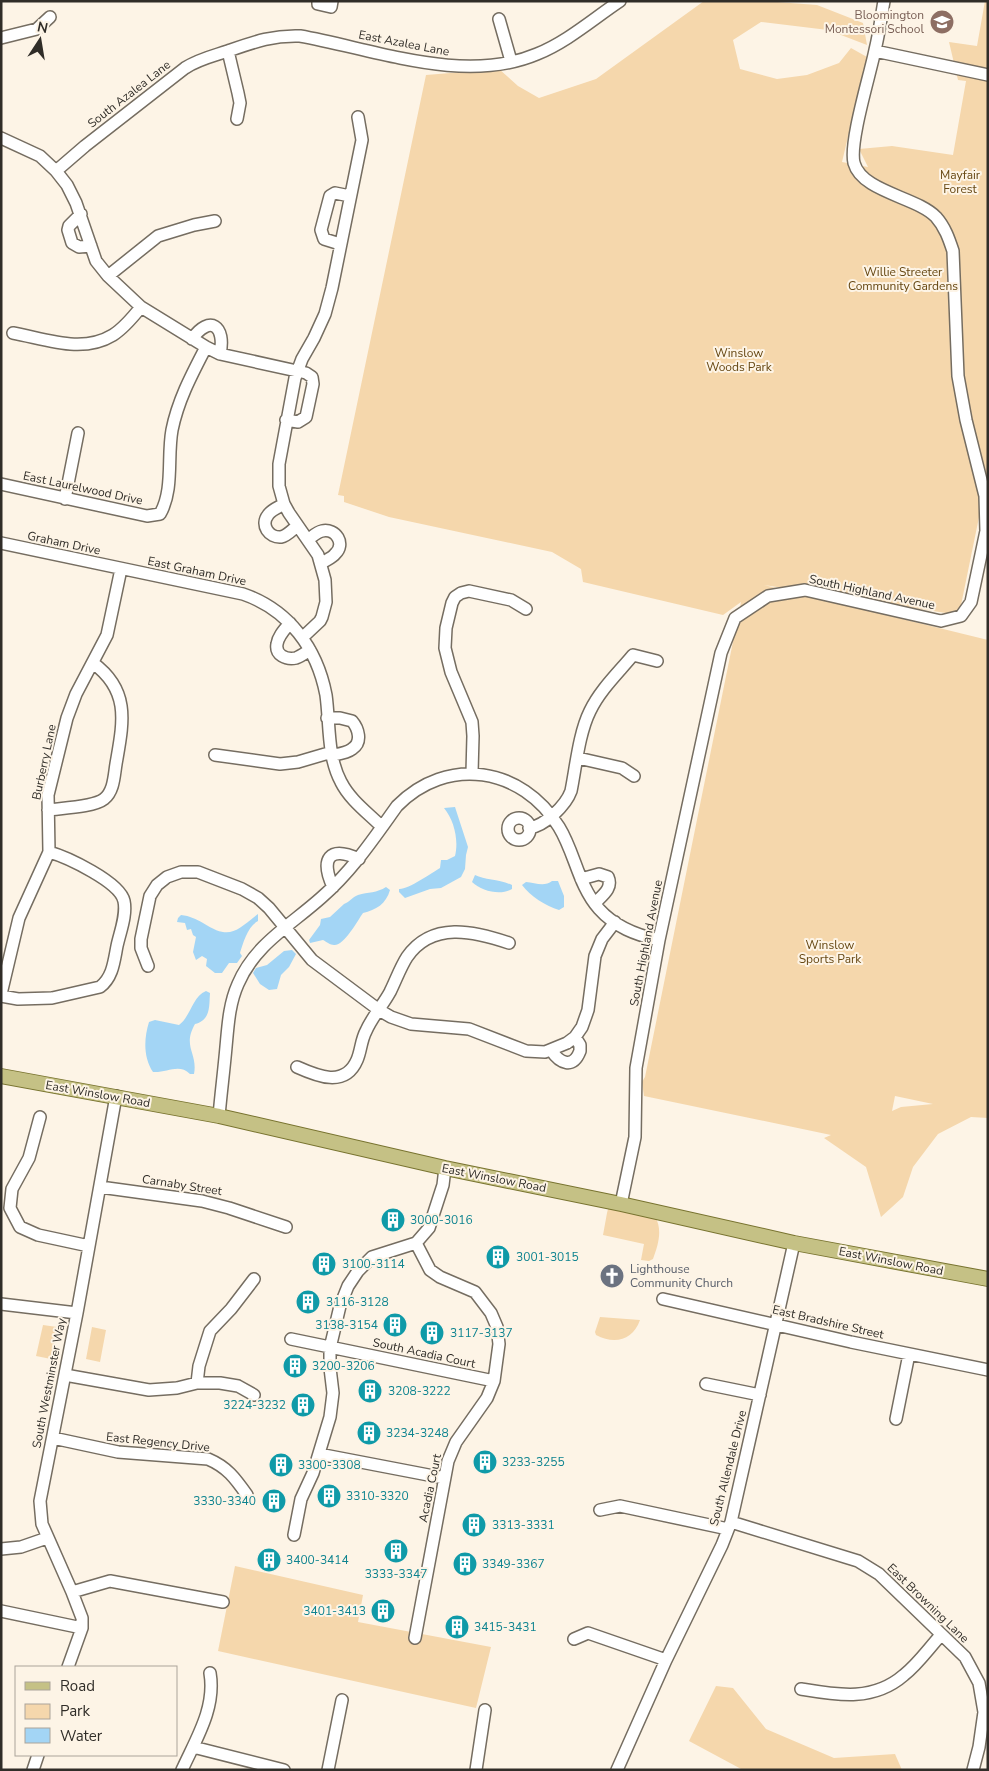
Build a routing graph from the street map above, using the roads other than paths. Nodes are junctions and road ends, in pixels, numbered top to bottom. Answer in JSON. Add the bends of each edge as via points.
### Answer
{"nodes":[{"id":1,"x":318,"y":1,"type":"edge"},
{"id":2,"x":884,"y":1,"type":"edge"},
{"id":3,"x":614,"y":3,"type":"edge"},
{"id":4,"x":332,"y":4,"type":"edge"},
{"id":5,"x":50,"y":18,"type":"dead end"},
{"id":6,"x":499,"y":19,"type":"dead end"},
{"id":7,"x":1,"y":38,"type":"edge"},
{"id":8,"x":228,"y":51,"type":"junction"},
{"id":9,"x":875,"y":51,"type":"junction"},
{"id":10,"x":511,"y":61,"type":"junction"},
{"id":11,"x":988,"y":74,"type":"edge"},
{"id":12,"x":358,"y":118,"type":"dead end"},
{"id":13,"x":237,"y":119,"type":"dead end"},
{"id":14,"x":1,"y":138,"type":"edge"},
{"id":15,"x":56,"y":172,"type":"junction"},
{"id":16,"x":350,"y":196,"type":"junction"},
{"id":17,"x":81,"y":214,"type":"junction"},
{"id":18,"x":215,"y":221,"type":"dead end"},
{"id":19,"x":340,"y":244,"type":"junction"},
{"id":20,"x":92,"y":246,"type":"junction"},
{"id":21,"x":108,"y":276,"type":"junction"},
{"id":22,"x":141,"y":308,"type":"junction"},
{"id":23,"x":13,"y":333,"type":"dead end"},
{"id":24,"x":192,"y":339,"type":"junction"},
{"id":25,"x":206,"y":348,"type":"junction"},
{"id":26,"x":220,"y":354,"type":"junction"},
{"id":27,"x":297,"y":371,"type":"junction"},
{"id":28,"x":286,"y":420,"type":"junction"},
{"id":29,"x":78,"y":433,"type":"dead end"},
{"id":30,"x":1,"y":484,"type":"edge"},
{"id":31,"x":65,"y":499,"type":"junction"},
{"id":32,"x":284,"y":504,"type":"junction"},
{"id":33,"x":298,"y":526,"type":"junction"},
{"id":34,"x":309,"y":540,"type":"junction"},
{"id":35,"x":1,"y":543,"type":"edge"},
{"id":36,"x":322,"y":563,"type":"junction"},
{"id":37,"x":121,"y":569,"type":"junction"},
{"id":38,"x":526,"y":608,"type":"dead end"},
{"id":39,"x":290,"y":623,"type":"junction"},
{"id":40,"x":303,"y":637,"type":"junction"},
{"id":41,"x":310,"y":650,"type":"junction"},
{"id":42,"x":657,"y":661,"type":"dead end"},
{"id":43,"x":93,"y":664,"type":"junction"},
{"id":44,"x":328,"y":718,"type":"junction"},
{"id":45,"x":332,"y":754,"type":"junction"},
{"id":46,"x":215,"y":755,"type":"dead end"},
{"id":47,"x":578,"y":758,"type":"junction"},
{"id":48,"x":472,"y":773,"type":"junction"},
{"id":49,"x":634,"y":776,"type":"dead end"},
{"id":50,"x":48,"y":810,"type":"junction"},
{"id":51,"x":552,"y":815,"type":"junction"},
{"id":52,"x":382,"y":827,"type":"junction"},
{"id":53,"x":529,"y":828,"type":"dead end"},
{"id":54,"x":49,"y":852,"type":"junction"},
{"id":55,"x":359,"y":859,"type":"junction"},
{"id":56,"x":581,"y":878,"type":"junction"},
{"id":57,"x":333,"y":887,"type":"junction"},
{"id":58,"x":595,"y":903,"type":"junction"},
{"id":59,"x":615,"y":922,"type":"junction"},
{"id":60,"x":285,"y":927,"type":"junction"},
{"id":61,"x":659,"y":940,"type":"junction"},
{"id":62,"x":509,"y":943,"type":"dead end"},
{"id":63,"x":148,"y":966,"type":"dead end"},
{"id":64,"x":1,"y":995,"type":"edge"},
{"id":65,"x":379,"y":1010,"type":"junction"},
{"id":66,"x":575,"y":1036,"type":"junction"},
{"id":67,"x":551,"y":1050,"type":"junction"},
{"id":68,"x":297,"y":1067,"type":"dead end"},
{"id":69,"x":1,"y":1076,"type":"edge"},
{"id":70,"x":116,"y":1096,"type":"junction"},
{"id":71,"x":219,"y":1116,"type":"junction"},
{"id":72,"x":40,"y":1117,"type":"dead end"},
{"id":73,"x":445,"y":1168,"type":"junction"},
{"id":74,"x":100,"y":1187,"type":"junction"},
{"id":75,"x":621,"y":1204,"type":"junction"},
{"id":76,"x":286,"y":1226,"type":"dead end"},
{"id":77,"x":794,"y":1242,"type":"junction"},
{"id":78,"x":416,"y":1243,"type":"junction"},
{"id":79,"x":89,"y":1246,"type":"junction"},
{"id":80,"x":254,"y":1279,"type":"dead end"},
{"id":81,"x":988,"y":1279,"type":"edge"},
{"id":82,"x":663,"y":1299,"type":"dead end"},
{"id":83,"x":1,"y":1304,"type":"edge"},
{"id":84,"x":77,"y":1313,"type":"junction"},
{"id":85,"x":776,"y":1325,"type":"junction"},
{"id":86,"x":291,"y":1339,"type":"dead end"},
{"id":87,"x":330,"y":1348,"type":"junction"},
{"id":88,"x":909,"y":1354,"type":"junction"},
{"id":89,"x":988,"y":1370,"type":"edge"},
{"id":90,"x":65,"y":1375,"type":"junction"},
{"id":91,"x":494,"y":1382,"type":"junction"},
{"id":92,"x":197,"y":1383,"type":"junction"},
{"id":93,"x":706,"y":1384,"type":"dead end"},
{"id":94,"x":254,"y":1395,"type":"dead end"},
{"id":95,"x":760,"y":1395,"type":"junction"},
{"id":96,"x":896,"y":1419,"type":"dead end"},
{"id":97,"x":53,"y":1438,"type":"junction"},
{"id":98,"x":319,"y":1454,"type":"junction"},
{"id":99,"x":444,"y":1478,"type":"junction"},
{"id":100,"x":247,"y":1495,"type":"dead end"},
{"id":101,"x":600,"y":1510,"type":"dead end"},
{"id":102,"x":729,"y":1525,"type":"junction"},
{"id":103,"x":294,"y":1535,"type":"dead end"},
{"id":104,"x":48,"y":1538,"type":"junction"},
{"id":105,"x":1,"y":1549,"type":"edge"},
{"id":106,"x":72,"y":1592,"type":"junction"},
{"id":107,"x":223,"y":1602,"type":"dead end"},
{"id":108,"x":1,"y":1611,"type":"edge"},
{"id":109,"x":82,"y":1628,"type":"junction"},
{"id":110,"x":941,"y":1635,"type":"junction"},
{"id":111,"x":415,"y":1638,"type":"dead end"},
{"id":112,"x":574,"y":1639,"type":"dead end"},
{"id":113,"x":666,"y":1660,"type":"junction"},
{"id":114,"x":68,"y":1666,"type":"edge"},
{"id":115,"x":210,"y":1674,"type":"dead end"},
{"id":116,"x":801,"y":1689,"type":"dead end"},
{"id":117,"x":342,"y":1700,"type":"dead end"},
{"id":118,"x":485,"y":1710,"type":"dead end"},
{"id":119,"x":193,"y":1747,"type":"junction"},
{"id":120,"x":38,"y":1756,"type":"edge"},
{"id":121,"x":33,"y":1770,"type":"edge"},
{"id":122,"x":182,"y":1770,"type":"edge"},
{"id":123,"x":284,"y":1770,"type":"edge"},
{"id":124,"x":328,"y":1770,"type":"edge"},
{"id":125,"x":476,"y":1770,"type":"edge"},
{"id":126,"x":618,"y":1770,"type":"edge"},
{"id":127,"x":973,"y":1770,"type":"edge"}],
"edges":[{"from":1,"to":4,"type":"street","via":[[318,4]]},
{"from":2,"to":9,"type":"street","name":"South Highland Avenue"},
{"from":3,"to":10,"type":"street","name":"East Azalea Lane","via":[[554,46]]},
{"from":5,"to":7,"type":"street","via":[[37,29]]},
{"from":6,"to":10,"type":"street"},
{"from":8,"to":10,"type":"street","name":"East Azalea Lane","via":[[271,37],[294,35],[438,65],[477,67]]},
{"from":8,"to":13,"type":"street","via":[[240,103]]},
{"from":8,"to":15,"type":"street","name":"South Azalea Lane","via":[[203,58],[185,68]]},
{"from":9,"to":11,"type":"street"},
{"from":9,"to":61,"type":"street","name":"South Highland Avenue","via":[[854,142],[854,162],[859,172],[871,182],[935,216],[946,231],[953,251],[958,376],[985,496],[986,531],[971,602],[961,616],[941,621],[805,590],[768,596],[735,618],[721,653]]},
{"from":12,"to":16,"type":"street","via":[[362,140]]},
{"from":14,"to":15,"type":"street","via":[[40,156]]},
{"from":15,"to":17,"type":"street","via":[[67,185]]},
{"from":16,"to":19,"type":"street"},
{"from":16,"to":19,"type":"street","via":[[335,193],[330,196],[321,230],[324,238]]},
{"from":17,"to":20,"type":"street"},
{"from":17,"to":20,"type":"street","via":[[69,226],[72,243],[79,247]]},
{"from":18,"to":21,"type":"street","via":[[158,236]]},
{"from":19,"to":27,"type":"street","via":[[325,314]]},
{"from":20,"to":21,"type":"street","via":[[96,262]]},
{"from":21,"to":22,"type":"street"},
{"from":22,"to":23,"type":"street","via":[[113,335],[82,345]]},
{"from":22,"to":24,"type":"street"},
{"from":24,"to":25,"type":"street"},
{"from":24,"to":26,"type":"street","via":[[201,328],[216,327],[222,336]]},
{"from":25,"to":26,"type":"street"},
{"from":25,"to":31,"type":"street","name":"East Laurelwood Drive","via":[[185,387],[176,413],[170,444],[168,486],[160,514],[147,516]]},
{"from":26,"to":27,"type":"street"},
{"from":27,"to":28,"type":"street"},
{"from":27,"to":28,"type":"street","via":[[313,380],[307,414],[301,421]]},
{"from":28,"to":32,"type":"street","via":[[278,470]]},
{"from":29,"to":31,"type":"street"},
{"from":30,"to":31,"type":"street","name":"East Laurelwood Drive"},
{"from":32,"to":33,"type":"street"},
{"from":32,"to":33,"type":"street","via":[[267,516],[266,530],[279,537]]},
{"from":33,"to":34,"type":"street"},
{"from":34,"to":36,"type":"street"},
{"from":34,"to":36,"type":"street","via":[[325,530],[334,532],[339,538],[336,554]]},
{"from":35,"to":37,"type":"street","name":"Graham Drive"},
{"from":36,"to":40,"type":"street","via":[[326,590],[324,611],[320,621]]},
{"from":37,"to":39,"type":"street","name":"East Graham Drive","via":[[243,594],[267,605]]},
{"from":37,"to":43,"type":"street","name":"Burberry Lane","via":[[107,635]]},
{"from":38,"to":48,"type":"street","via":[[511,600],[469,591],[454,596],[445,648],[451,672],[472,722]]},
{"from":39,"to":40,"type":"street","name":"East Graham Drive"},
{"from":39,"to":41,"type":"street","via":[[277,641],[279,654],[295,658]]},
{"from":40,"to":41,"type":"street","name":"East Graham Drive"},
{"from":41,"to":44,"type":"street","name":"East Graham Drive","via":[[326,695]]},
{"from":42,"to":47,"type":"street","via":[[633,656],[602,692],[589,712]]},
{"from":43,"to":50,"type":"street","name":"Burberry Lane","via":[[71,704],[48,795]]},
{"from":43,"to":50,"type":"street","via":[[111,680],[120,702],[122,732],[112,788],[106,798],[96,803]]},
{"from":44,"to":45,"type":"street","name":"East Graham Drive"},
{"from":44,"to":45,"type":"street","via":[[347,718],[358,731],[358,742],[352,750]]},
{"from":45,"to":46,"type":"street","via":[[280,764]]},
{"from":45,"to":52,"type":"street","name":"East Graham Drive","via":[[346,790]]},
{"from":47,"to":49,"type":"street","via":[[622,768]]},
{"from":47,"to":51,"type":"street","via":[[568,799]]},
{"from":48,"to":51,"type":"street","via":[[510,782],[540,802]]},
{"from":48,"to":52,"type":"street","via":[[445,776],[419,787],[397,806]]},
{"from":50,"to":54,"type":"street","name":"Burberry Lane"},
{"from":51,"to":53,"type":"street","via":[[536,827]]},
{"from":51,"to":56,"type":"street"},
{"from":52,"to":55,"type":"street"},
{"from":54,"to":64,"type":"street","name":"Burberry Lane","via":[[19,918]]},
{"from":54,"to":64,"type":"street","via":[[71,860],[121,894],[124,914],[112,972],[100,987],[52,998]]},
{"from":55,"to":57,"type":"street"},
{"from":55,"to":57,"type":"street","via":[[344,852],[334,854],[328,860],[326,870]]},
{"from":56,"to":58,"type":"street"},
{"from":56,"to":58,"type":"street","via":[[602,874],[608,877],[609,888]]},
{"from":57,"to":60,"type":"street"},
{"from":58,"to":59,"type":"street"},
{"from":59,"to":61,"type":"street","via":[[628,931]]},
{"from":59,"to":66,"type":"street","via":[[597,950],[586,1018]]},
{"from":60,"to":63,"type":"street","via":[[264,903],[242,889],[198,872],[173,874],[161,881],[150,896],[141,939]]},
{"from":60,"to":65,"type":"street","via":[[312,960]]},
{"from":60,"to":71,"type":"street","via":[[257,952],[237,986],[229,1022]]},
{"from":61,"to":75,"type":"street","name":"South Highland Avenue","via":[[636,1068],[634,1136]]},
{"from":62,"to":65,"type":"street","via":[[460,931],[430,937],[407,958]]},
{"from":65,"to":67,"type":"street","via":[[411,1024],[469,1029],[526,1051]]},
{"from":65,"to":68,"type":"street","via":[[367,1029],[356,1061],[344,1074],[327,1078]]},
{"from":66,"to":67,"type":"street"},
{"from":66,"to":67,"type":"street","via":[[580,1051],[574,1060],[561,1062]]},
{"from":69,"to":70,"type":"main road","name":"East Winslow Road"},
{"from":70,"to":71,"type":"main road","name":"East Winslow Road"},
{"from":70,"to":74,"type":"street","name":"South Westminster Way"},
{"from":71,"to":73,"type":"main road","name":"East Winslow Road"},
{"from":72,"to":79,"type":"street","via":[[29,1158],[12,1189],[10,1208],[20,1227],[38,1235]]},
{"from":73,"to":75,"type":"main road","name":"East Winslow Road"},
{"from":73,"to":78,"type":"street","via":[[443,1185],[428,1228]]},
{"from":74,"to":76,"type":"street","name":"Carnaby Street","via":[[202,1201]]},
{"from":74,"to":79,"type":"street","name":"South Westminster Way"},
{"from":75,"to":77,"type":"main road","name":"East Winslow Road"},
{"from":77,"to":81,"type":"main road","name":"East Winslow Road"},
{"from":77,"to":85,"type":"street","name":"South Allendale Drive"},
{"from":78,"to":87,"type":"street","via":[[372,1257],[358,1271],[340,1306]]},
{"from":78,"to":91,"type":"street","name":"Acadia Court","via":[[430,1270],[475,1292],[491,1313],[499,1344]]},
{"from":79,"to":84,"type":"street","name":"South Westminster Way"},
{"from":80,"to":92,"type":"street","via":[[232,1309],[210,1331]]},
{"from":82,"to":85,"type":"street","name":"East Bradshire Street"},
{"from":83,"to":84,"type":"street"},
{"from":84,"to":90,"type":"street","name":"South Westminster Way"},
{"from":85,"to":88,"type":"street","name":"East Bradshire Street"},
{"from":85,"to":95,"type":"street","name":"South Allendale Drive"},
{"from":86,"to":87,"type":"street","name":"South Acadia Court"},
{"from":87,"to":91,"type":"street","name":"South Acadia Court"},
{"from":87,"to":98,"type":"street","via":[[333,1393]]},
{"from":88,"to":89,"type":"street","name":"East Bradshire Street"},
{"from":88,"to":96,"type":"street"},
{"from":90,"to":92,"type":"street","via":[[150,1390]]},
{"from":90,"to":97,"type":"street","name":"South Westminster Way"},
{"from":91,"to":99,"type":"street","name":"Acadia Court","via":[[456,1442]]},
{"from":92,"to":94,"type":"street","via":[[238,1386]]},
{"from":93,"to":95,"type":"street"},
{"from":95,"to":102,"type":"street","name":"South Allendale Drive"},
{"from":97,"to":100,"type":"street","name":"East Regency Drive","via":[[118,1452],[208,1459],[230,1472]]},
{"from":97,"to":104,"type":"street","name":"South Westminster Way","via":[[40,1501],[40,1518]]},
{"from":98,"to":99,"type":"street"},
{"from":98,"to":103,"type":"street","via":[[301,1499]]},
{"from":99,"to":111,"type":"street","name":"Acadia Court"},
{"from":101,"to":102,"type":"street","name":"East Browning Lane","via":[[620,1506]]},
{"from":102,"to":110,"type":"street","name":"East Browning Lane","via":[[858,1561],[879,1574]]},
{"from":102,"to":113,"type":"street","name":"South Allendale Drive"},
{"from":104,"to":105,"type":"street","via":[[21,1547]]},
{"from":104,"to":106,"type":"street","name":"South Westminster Way"},
{"from":106,"to":107,"type":"street","via":[[110,1581]]},
{"from":106,"to":109,"type":"street","name":"South Westminster Way","via":[[81,1611]]},
{"from":108,"to":109,"type":"street"},
{"from":109,"to":114,"type":"street"},
{"from":110,"to":116,"type":"street","via":[[905,1675],[875,1692],[850,1696]]},
{"from":110,"to":127,"type":"street","name":"East Browning Lane","via":[[965,1657],[979,1683],[984,1712],[980,1747]]},
{"from":112,"to":113,"type":"street","via":[[588,1633]]},
{"from":113,"to":126,"type":"street","name":"South Allendale Drive"},
{"from":115,"to":119,"type":"street","via":[[210,1704]]},
{"from":117,"to":124,"type":"street"},
{"from":118,"to":125,"type":"street"},
{"from":119,"to":122,"type":"street"},
{"from":119,"to":123,"type":"street"},
{"from":120,"to":121,"type":"street"}]}
